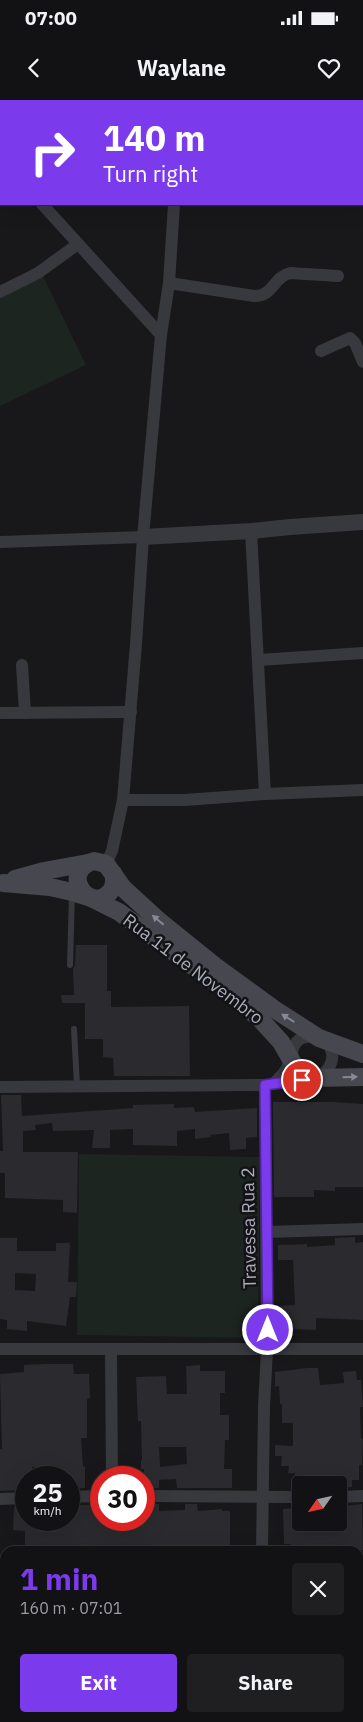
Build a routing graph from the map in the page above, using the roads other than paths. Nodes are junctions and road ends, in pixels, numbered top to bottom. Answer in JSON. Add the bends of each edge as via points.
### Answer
{"nodes":[{"id":1,"x":43,"y":205,"type":"edge"},
{"id":2,"x":174,"y":205,"type":"edge"},
{"id":3,"x":78,"y":244,"type":"junction"},
{"id":4,"x":338,"y":276,"type":"dead end"},
{"id":5,"x":169,"y":283,"type":"junction"},
{"id":6,"x":2,"y":288,"type":"edge"},
{"id":7,"x":161,"y":335,"type":"junction"},
{"id":8,"x":321,"y":351,"type":"dead end"},
{"id":9,"x":363,"y":362,"type":"edge"},
{"id":10,"x":363,"y":522,"type":"edge"},
{"id":11,"x":251,"y":531,"type":"junction"},
{"id":12,"x":143,"y":537,"type":"junction"},
{"id":13,"x":0,"y":542,"type":"edge"},
{"id":14,"x":363,"y":654,"type":"edge"},
{"id":15,"x":259,"y":660,"type":"junction"},
{"id":16,"x":22,"y":665,"type":"dead end"},
{"id":17,"x":131,"y":712,"type":"junction"},
{"id":18,"x":0,"y":713,"type":"edge"},
{"id":19,"x":25,"y":713,"type":"junction"},
{"id":20,"x":363,"y":790,"type":"edge"},
{"id":21,"x":265,"y":794,"type":"junction"},
{"id":22,"x":124,"y":800,"type":"junction"},
{"id":23,"x":88,"y":863,"type":"junction"},
{"id":24,"x":110,"y":869,"type":"junction"},
{"id":25,"x":2,"y":883,"type":"edge"},
{"id":26,"x":72,"y":892,"type":"junction"},
{"id":27,"x":91,"y":898,"type":"junction"},
{"id":28,"x":70,"y":965,"type":"dead end"},
{"id":29,"x":74,"y":1030,"type":"dead end"},
{"id":30,"x":319,"y":1038,"type":"junction"},
{"id":31,"x":363,"y":1054,"type":"edge"},
{"id":32,"x":289,"y":1055,"type":"junction"},
{"id":33,"x":363,"y":1077,"type":"edge"},
{"id":34,"x":316,"y":1078,"type":"junction"},
{"id":35,"x":270,"y":1084,"type":"junction"},
{"id":36,"x":76,"y":1086,"type":"junction"},
{"id":37,"x":0,"y":1087,"type":"edge"},
{"id":38,"x":363,"y":1229,"type":"edge"},
{"id":39,"x":268,"y":1232,"type":"junction"},
{"id":40,"x":0,"y":1349,"type":"edge"},
{"id":41,"x":363,"y":1349,"type":"edge"},
{"id":42,"x":111,"y":1350,"type":"junction"},
{"id":43,"x":268,"y":1350,"type":"junction"},
{"id":44,"x":112,"y":1466,"type":"edge"},
{"id":45,"x":155,"y":1496,"type":"edge"},
{"id":46,"x":348,"y":1496,"type":"edge"},
{"id":47,"x":363,"y":1496,"type":"edge"},
{"id":48,"x":262,"y":1497,"type":"junction"},
{"id":49,"x":292,"y":1497,"type":"edge"},
{"id":50,"x":15,"y":1498,"type":"edge"},
{"id":51,"x":0,"y":1499,"type":"edge"},
{"id":52,"x":262,"y":1546,"type":"edge"}],
"edges":[{"from":1,"to":3,"type":"street"},
{"from":2,"to":5,"type":"street"},
{"from":3,"to":6,"type":"street","via":[[38,273]]},
{"from":3,"to":7,"type":"street"},
{"from":4,"to":5,"type":"street","via":[[284,274],[261,296]]},
{"from":5,"to":7,"type":"street"},
{"from":7,"to":12,"type":"street"},
{"from":8,"to":9,"type":"street","via":[[350,338]]},
{"from":10,"to":11,"type":"street"},
{"from":11,"to":12,"type":"street"},
{"from":11,"to":15,"type":"street"},
{"from":12,"to":13,"type":"street"},
{"from":12,"to":17,"type":"street"},
{"from":14,"to":15,"type":"street"},
{"from":15,"to":21,"type":"street"},
{"from":16,"to":19,"type":"street"},
{"from":17,"to":19,"type":"street"},
{"from":17,"to":22,"type":"street"},
{"from":18,"to":19,"type":"street"},
{"from":20,"to":21,"type":"street"},
{"from":21,"to":22,"type":"street","via":[[185,800]]},
{"from":22,"to":24,"type":"street"},
{"from":23,"to":24,"type":"main road","name":"Rua 11 de Novembro","via":[[94,861]]},
{"from":23,"to":25,"type":"main road","name":"Rua 11 de Novembro"},
{"from":23,"to":27,"type":"main road","via":[[79,872],[78,884],[80,890]]},
{"from":24,"to":27,"type":"main road","via":[[115,879],[112,890],[102,897]]},
{"from":30,"to":24,"type":"main road","name":"Rua 11 de Novembro","one_way":true,"via":[[274,1009],[172,932],[130,895]]},
{"from":25,"to":26,"type":"main road","name":"Rua 11 de Novembro","via":[[50,886]]},
{"from":26,"to":27,"type":"main road","name":"Rua 11 de Novembro"},
{"from":26,"to":28,"type":"lane"},
{"from":27,"to":32,"type":"main road","name":"Rua 11 de Novembro","via":[[119,912],[241,1003],[271,1030]]},
{"from":29,"to":36,"type":"lane"},
{"from":30,"to":31,"type":"main road","name":"Rua 11 de Novembro"},
{"from":30,"to":32,"type":"street","via":[[301,1039],[294,1044]]},
{"from":30,"to":34,"type":"street","via":[[330,1049],[332,1061],[328,1071]]},
{"from":32,"to":34,"type":"main road","name":"Rua 11 de Novembro","via":[[300,1071]]},
{"from":32,"to":35,"type":"street","via":[[286,1070]]},
{"from":34,"to":33,"type":"main road","one_way":true},
{"from":34,"to":35,"type":"street"},
{"from":35,"to":36,"type":"street"},
{"from":35,"to":39,"type":"street","name":"Travessa Rua 2"},
{"from":36,"to":37,"type":"street"},
{"from":38,"to":39,"type":"street"},
{"from":39,"to":43,"type":"street","name":"Travessa Rua 2"},
{"from":40,"to":42,"type":"street"},
{"from":41,"to":43,"type":"street"},
{"from":42,"to":43,"type":"street"},
{"from":42,"to":44,"type":"street"},
{"from":43,"to":48,"type":"street","name":"Travessa Rua 2"},
{"from":45,"to":48,"type":"street"},
{"from":46,"to":47,"type":"street"},
{"from":48,"to":49,"type":"street"},
{"from":48,"to":52,"type":"street","name":"Travessa Rua 2"},
{"from":50,"to":51,"type":"street"}]}
